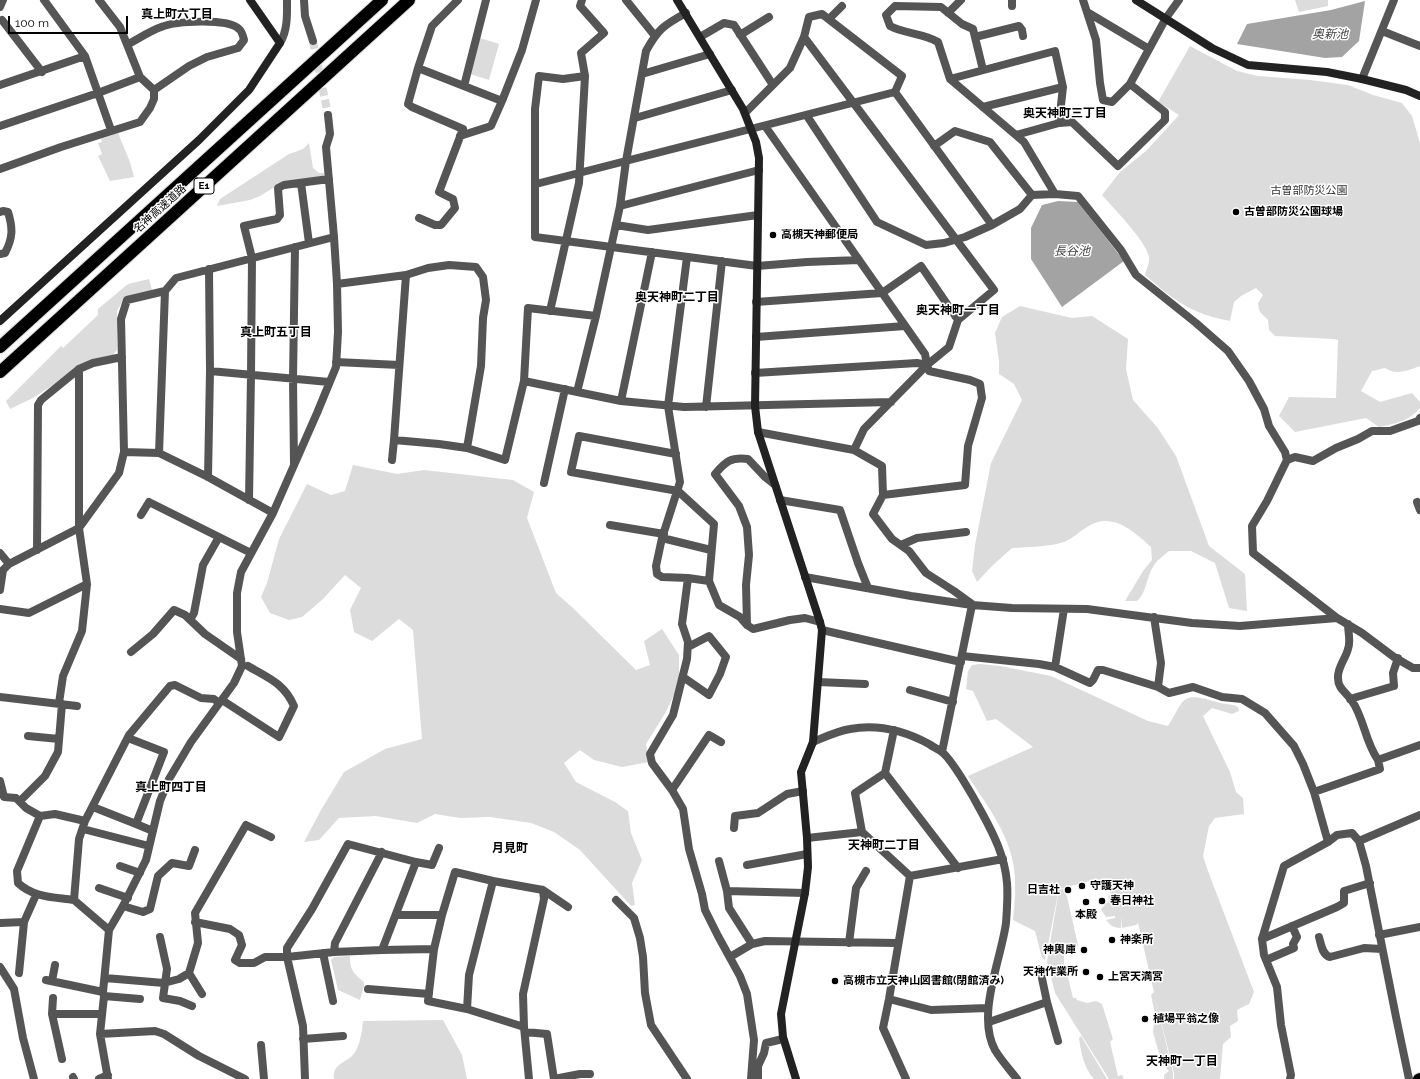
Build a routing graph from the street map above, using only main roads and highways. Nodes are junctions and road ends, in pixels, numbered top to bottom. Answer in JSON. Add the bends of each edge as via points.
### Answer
{"nodes":[{"id":1,"x":382,"y":0,"type":"edge"},
{"id":2,"x":409,"y":0,"type":"edge"},
{"id":3,"x":0,"y":347,"type":"edge"},
{"id":4,"x":0,"y":372,"type":"edge"}],
"edges":[{"from":1,"to":3,"type":"highway","name":"名神高速道路","number":"E1"},
{"from":2,"to":4,"type":"highway","name":"名神高速道路","number":"E1"}]}
